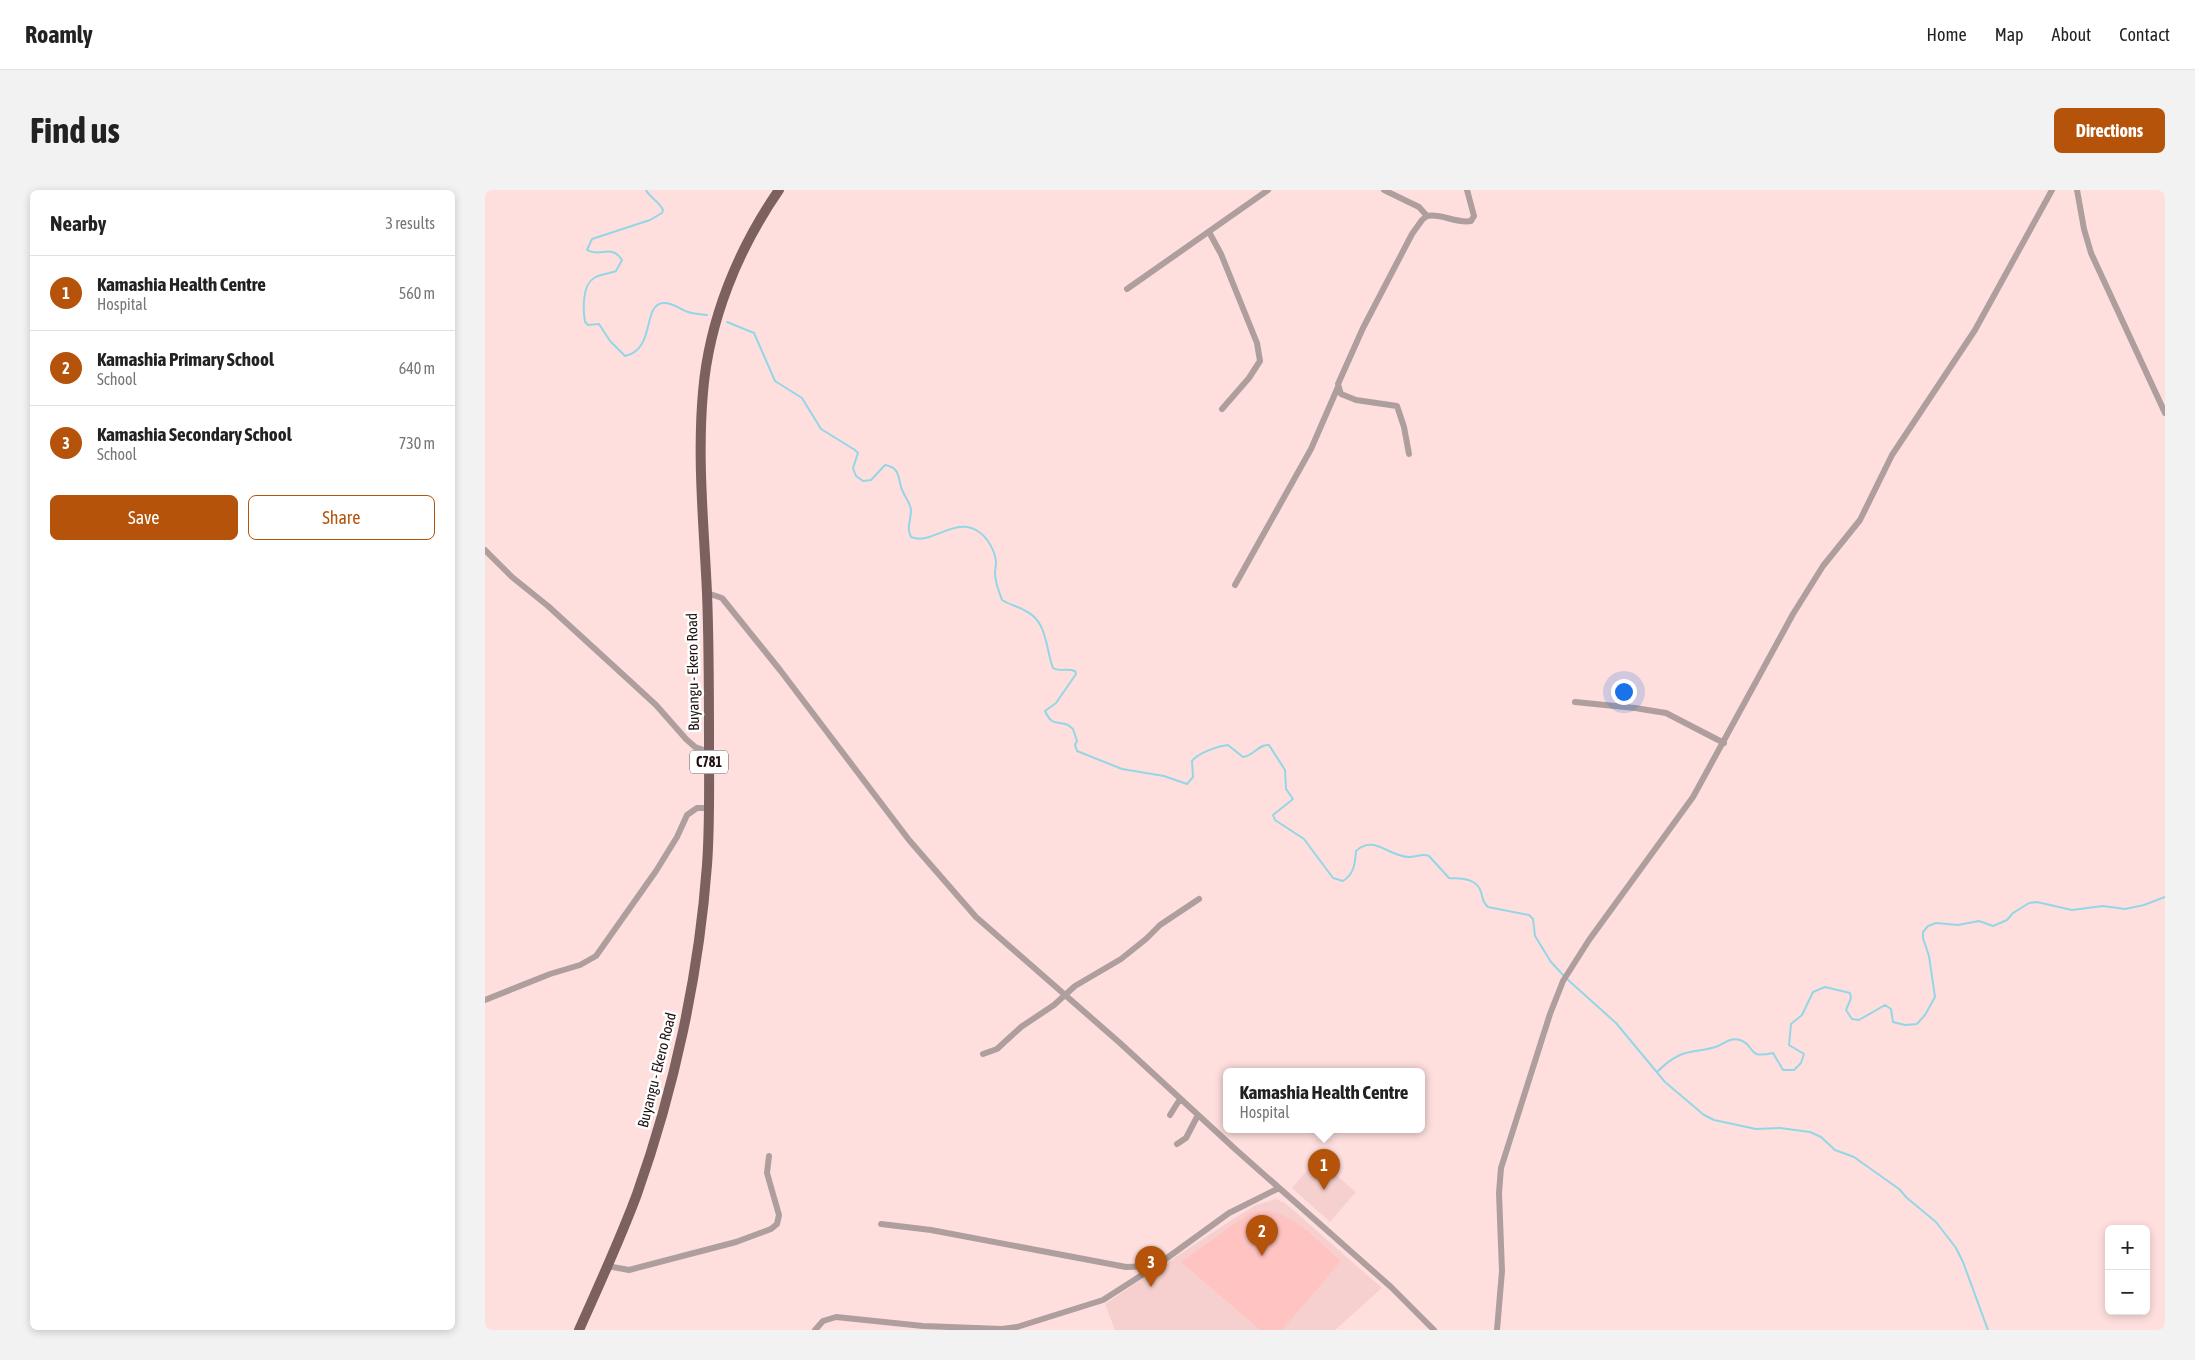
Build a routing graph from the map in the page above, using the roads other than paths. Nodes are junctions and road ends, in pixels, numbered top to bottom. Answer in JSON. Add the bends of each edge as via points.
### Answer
{"nodes":[{"id":1,"x":779,"y":190,"type":"edge"},
{"id":2,"x":1268,"y":190,"type":"edge"},
{"id":3,"x":1383,"y":190,"type":"edge"},
{"id":4,"x":1467,"y":190,"type":"edge"},
{"id":5,"x":2053,"y":190,"type":"edge"},
{"id":6,"x":2077,"y":190,"type":"edge"},
{"id":7,"x":1427,"y":216,"type":"junction"},
{"id":8,"x":1209,"y":232,"type":"junction"},
{"id":9,"x":1127,"y":289,"type":"dead end"},
{"id":10,"x":1338,"y":387,"type":"junction"},
{"id":11,"x":1222,"y":409,"type":"dead end"},
{"id":12,"x":2165,"y":413,"type":"edge"},
{"id":13,"x":1409,"y":454,"type":"dead end"},
{"id":14,"x":485,"y":550,"type":"edge"},
{"id":15,"x":1235,"y":584,"type":"dead end"},
{"id":16,"x":707,"y":593,"type":"junction"},
{"id":17,"x":1575,"y":702,"type":"dead end"},
{"id":18,"x":1724,"y":743,"type":"junction"},
{"id":19,"x":709,"y":752,"type":"junction"},
{"id":20,"x":709,"y":808,"type":"junction"},
{"id":21,"x":1199,"y":899,"type":"dead end"},
{"id":22,"x":1064,"y":995,"type":"junction"},
{"id":23,"x":485,"y":1000,"type":"edge"},
{"id":24,"x":983,"y":1054,"type":"dead end"},
{"id":25,"x":1180,"y":1099,"type":"junction"},
{"id":26,"x":1170,"y":1115,"type":"dead end"},
{"id":27,"x":1199,"y":1115,"type":"junction"},
{"id":28,"x":1177,"y":1144,"type":"dead end"},
{"id":29,"x":769,"y":1156,"type":"dead end"},
{"id":30,"x":1279,"y":1188,"type":"junction"},
{"id":31,"x":881,"y":1224,"type":"dead end"},
{"id":32,"x":607,"y":1266,"type":"junction"},
{"id":33,"x":1156,"y":1266,"type":"junction"},
{"id":34,"x":579,"y":1330,"type":"edge"},
{"id":35,"x":815,"y":1330,"type":"edge"},
{"id":36,"x":1434,"y":1330,"type":"edge"},
{"id":37,"x":1497,"y":1330,"type":"edge"}],
"edges":[{"from":1,"to":16,"type":"main road","name":"Buyangu - Ekero Road","number":"C781","via":[[735,270],[718,317],[703,388],[701,483]]},
{"from":2,"to":8,"type":"street"},
{"from":3,"to":7,"type":"street","via":[[1419,207]]},
{"from":4,"to":7,"type":"street","via":[[1474,216],[1471,221]]},
{"from":5,"to":18,"type":"street","via":[[1975,330],[1892,455],[1860,520],[1823,566],[1793,614]]},
{"from":6,"to":12,"type":"street","via":[[2091,253]]},
{"from":7,"to":10,"type":"street","via":[[1421,220],[1363,328]]},
{"from":8,"to":9,"type":"street"},
{"from":8,"to":11,"type":"street","via":[[1257,343],[1260,361]]},
{"from":10,"to":13,"type":"street","via":[[1348,399],[1397,406]]},
{"from":10,"to":15,"type":"street","via":[[1311,449]]},
{"from":14,"to":19,"type":"street","via":[[656,705],[685,739]]},
{"from":16,"to":19,"type":"main road","name":"Buyangu - Ekero Road","number":"C781"},
{"from":16,"to":22,"type":"street","via":[[722,598],[905,835],[957,897]]},
{"from":17,"to":18,"type":"street","via":[[1666,714]]},
{"from":18,"to":37,"type":"street","via":[[1689,803],[1589,940],[1563,981],[1550,1014],[1501,1168],[1502,1271]]},
{"from":19,"to":20,"type":"main road","name":"Buyangu - Ekero Road","number":"C781"},
{"from":20,"to":23,"type":"street","via":[[697,808],[687,815],[656,871],[596,956]]},
{"from":20,"to":32,"type":"main road","name":"Buyangu - Ekero Road","number":"C781","via":[[707,866],[687,1014],[646,1166]]},
{"from":21,"to":22,"type":"street","via":[[1161,925],[1121,959],[1089,976]]},
{"from":22,"to":24,"type":"street","via":[[997,1049]]},
{"from":22,"to":25,"type":"street"},
{"from":25,"to":26,"type":"street"},
{"from":25,"to":27,"type":"street"},
{"from":27,"to":28,"type":"street","via":[[1186,1138]]},
{"from":27,"to":30,"type":"street"},
{"from":29,"to":32,"type":"street","via":[[767,1173],[779,1215],[777,1224],[771,1229],[736,1242],[629,1270]]},
{"from":30,"to":33,"type":"street","via":[[1229,1213]]},
{"from":30,"to":36,"type":"street","via":[[1391,1287]]},
{"from":31,"to":33,"type":"street","via":[[931,1230],[1126,1267]]},
{"from":32,"to":34,"type":"main road","name":"Buyangu - Ekero Road","number":"C781"},
{"from":33,"to":35,"type":"street","via":[[1103,1300],[1012,1329],[923,1326],[836,1317],[823,1321]]}]}
